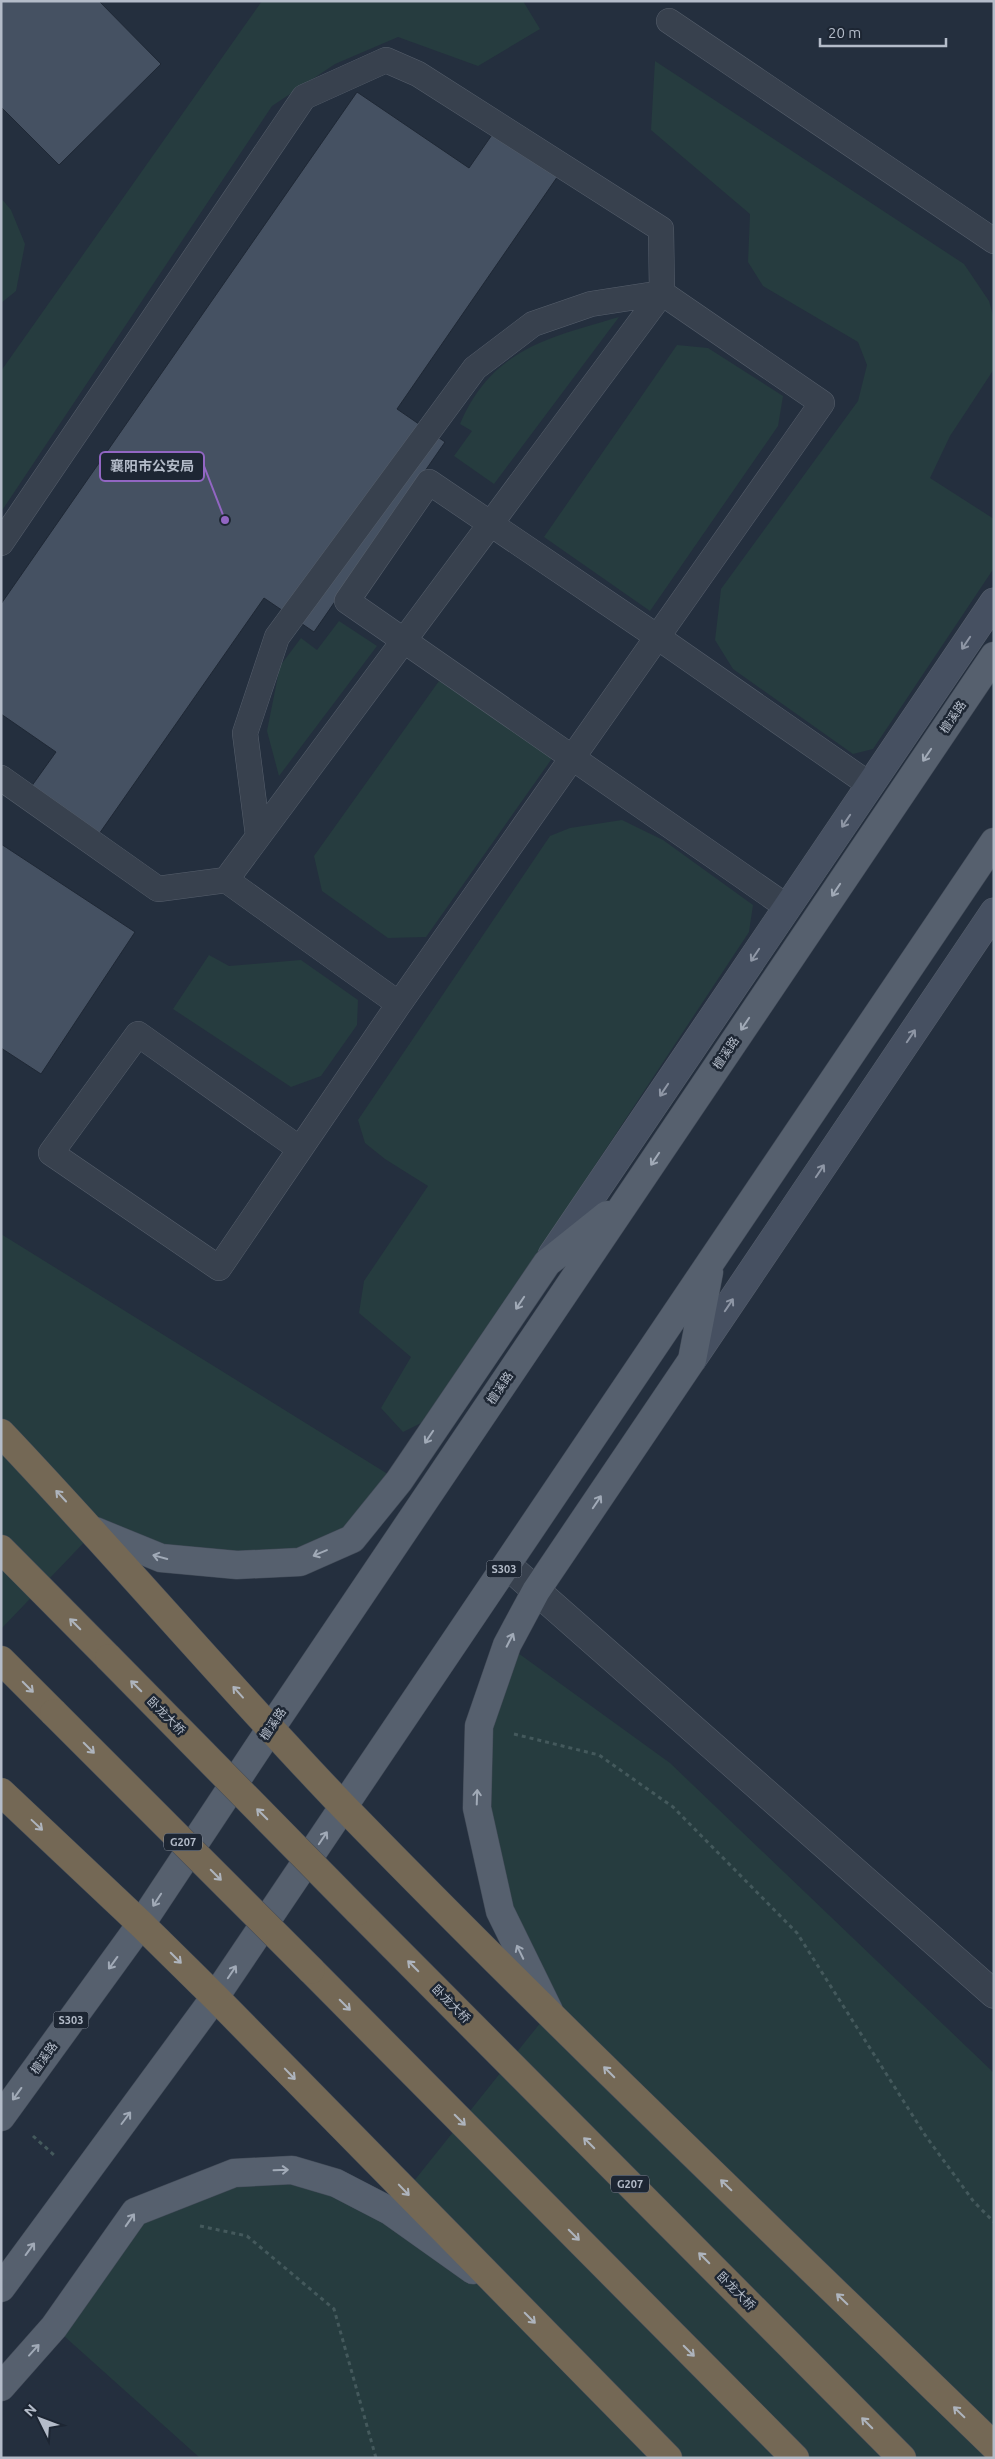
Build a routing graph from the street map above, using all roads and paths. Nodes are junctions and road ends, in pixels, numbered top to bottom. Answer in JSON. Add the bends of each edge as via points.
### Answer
{"nodes":[{"id":1,"x":669,"y":21,"type":"dead end"},
{"id":2,"x":994,"y":241,"type":"edge"},
{"id":3,"x":662,"y":293,"type":"junction"},
{"id":4,"x":490,"y":524,"type":"junction"},
{"id":5,"x":1,"y":543,"type":"edge"},
{"id":6,"x":994,"y":602,"type":"edge"},
{"id":7,"x":656,"y":636,"type":"junction"},
{"id":8,"x":403,"y":640,"type":"junction"},
{"id":9,"x":994,"y":656,"type":"edge"},
{"id":10,"x":573,"y":758,"type":"junction"},
{"id":11,"x":1,"y":778,"type":"edge"},
{"id":12,"x":870,"y":785,"type":"junction"},
{"id":13,"x":258,"y":836,"type":"junction"},
{"id":14,"x":994,"y":842,"type":"edge"},
{"id":15,"x":226,"y":880,"type":"junction"},
{"id":16,"x":787,"y":907,"type":"junction"},
{"id":17,"x":994,"y":912,"type":"edge"},
{"id":18,"x":399,"y":1004,"type":"junction"},
{"id":19,"x":300,"y":1149,"type":"junction"},
{"id":20,"x":629,"y":1196,"type":"junction"},
{"id":21,"x":711,"y":1261,"type":"junction"},
{"id":22,"x":547,"y":1262,"type":"junction"},
{"id":23,"x":692,"y":1360,"type":"junction"},
{"id":24,"x":1,"y":1432,"type":"edge"},
{"id":25,"x":95,"y":1531,"type":"junction"},
{"id":26,"x":1,"y":1549,"type":"edge"},
{"id":27,"x":507,"y":1565,"type":"junction"},
{"id":28,"x":536,"y":1591,"type":"junction"},
{"id":29,"x":1,"y":1660,"type":"edge"},
{"id":30,"x":480,"y":1726,"type":"junction"},
{"id":31,"x":271,"y":1728,"type":"junction"},
{"id":32,"x":1,"y":1792,"type":"edge"},
{"id":33,"x":344,"y":1806,"type":"junction"},
{"id":34,"x":142,"y":1924,"type":"junction"},
{"id":35,"x":994,"y":1994,"type":"edge"},
{"id":36,"x":215,"y":1997,"type":"junction"},
{"id":37,"x":549,"y":2011,"type":"junction"},
{"id":38,"x":3,"y":2114,"type":"edge"},
{"id":39,"x":80,"y":2180,"type":"junction"},
{"id":40,"x":994,"y":2222,"type":"edge"},
{"id":41,"x":191,"y":2224,"type":"dead end"},
{"id":42,"x":1,"y":2288,"type":"edge"},
{"id":43,"x":509,"y":2296,"type":"junction"},
{"id":44,"x":1,"y":2387,"type":"edge"},
{"id":45,"x":994,"y":2446,"type":"edge"},
{"id":46,"x":376,"y":2458,"type":"edge"},
{"id":47,"x":668,"y":2458,"type":"edge"},
{"id":48,"x":795,"y":2458,"type":"edge"},
{"id":49,"x":902,"y":2458,"type":"edge"}],
"edges":[{"from":1,"to":2,"type":"lane"},
{"from":3,"to":4,"type":"lane"},
{"from":3,"to":5,"type":"lane","via":[[660,229],[418,74],[386,60],[304,97]]},
{"from":3,"to":7,"type":"lane","via":[[822,403]]},
{"from":3,"to":13,"type":"lane","via":[[591,304],[533,324],[469,376],[277,637],[245,733]]},
{"from":4,"to":7,"type":"lane"},
{"from":4,"to":8,"type":"lane"},
{"from":4,"to":8,"type":"lane","via":[[429,482],[347,601]]},
{"from":6,"to":12,"type":"street","one_way":true},
{"from":7,"to":10,"type":"lane"},
{"from":7,"to":12,"type":"lane"},
{"from":8,"to":10,"type":"lane"},
{"from":8,"to":13,"type":"lane"},
{"from":9,"to":20,"type":"main road","name":"檀溪路","number":"S303","one_way":true},
{"from":10,"to":16,"type":"lane"},
{"from":10,"to":18,"type":"lane"},
{"from":11,"to":15,"type":"lane","via":[[158,889]]},
{"from":12,"to":16,"type":"street","one_way":true},
{"from":13,"to":15,"type":"lane"},
{"from":14,"to":21,"type":"main road","number":"S303"},
{"from":15,"to":18,"type":"lane"},
{"from":16,"to":22,"type":"street","one_way":true},
{"from":23,"to":17,"type":"street","one_way":true},
{"from":18,"to":19,"type":"lane"},
{"from":19,"to":19,"type":"lane","via":[[219,1268],[51,1152],[138,1034]]},
{"from":20,"to":22,"type":"main road"},
{"from":20,"to":31,"type":"main road","name":"檀溪路","number":"S303"},
{"from":21,"to":23,"type":"main road"},
{"from":21,"to":27,"type":"main road","number":"S303"},
{"from":22,"to":25,"type":"main road","one_way":true,"via":[[400,1481],[352,1539],[300,1562],[237,1565],[162,1558]]},
{"from":28,"to":23,"type":"main road","one_way":true},
{"from":25,"to":24,"type":"highway","one_way":true},
{"from":31,"to":25,"type":"highway","one_way":true},
{"from":49,"to":26,"type":"highway","name":"卧龙大桥","number":"G207","one_way":true,"bridge":true},
{"from":27,"to":28,"type":"street"},
{"from":27,"to":33,"type":"main road","number":"S303"},
{"from":30,"to":28,"type":"main road","one_way":true,"via":[[507,1645]]},
{"from":28,"to":35,"type":"street"},
{"from":29,"to":48,"type":"highway","number":"G207","one_way":true,"bridge":true},
{"from":37,"to":30,"type":"main road","one_way":true,"via":[[500,1911],[477,1808]]},
{"from":30,"to":40,"type":"path","via":[[599,1755],[673,1806],[797,1933],[925,2135],[974,2202]]},
{"from":31,"to":33,"type":"highway"},
{"from":31,"to":34,"type":"main road","name":"檀溪路","number":"S303","one_way":true},
{"from":32,"to":34,"type":"highway","one_way":true},
{"from":36,"to":33,"type":"main road","number":"S303","one_way":true},
{"from":33,"to":37,"type":"highway"},
{"from":34,"to":36,"type":"highway","one_way":true},
{"from":34,"to":38,"type":"main road","name":"檀溪路","number":"S303","one_way":true},
{"from":39,"to":36,"type":"main road","number":"S303","one_way":true},
{"from":36,"to":43,"type":"highway","one_way":true},
{"from":45,"to":37,"type":"highway","one_way":true},
{"from":38,"to":39,"type":"path"},
{"from":42,"to":39,"type":"main road","number":"S303","one_way":true},
{"from":41,"to":46,"type":"path","via":[[247,2236],[334,2309]]},
{"from":44,"to":43,"type":"main road","one_way":true,"via":[[54,2327],[136,2212],[234,2172],[292,2170],[336,2184],[390,2211]]},
{"from":43,"to":47,"type":"highway","one_way":true}]}
